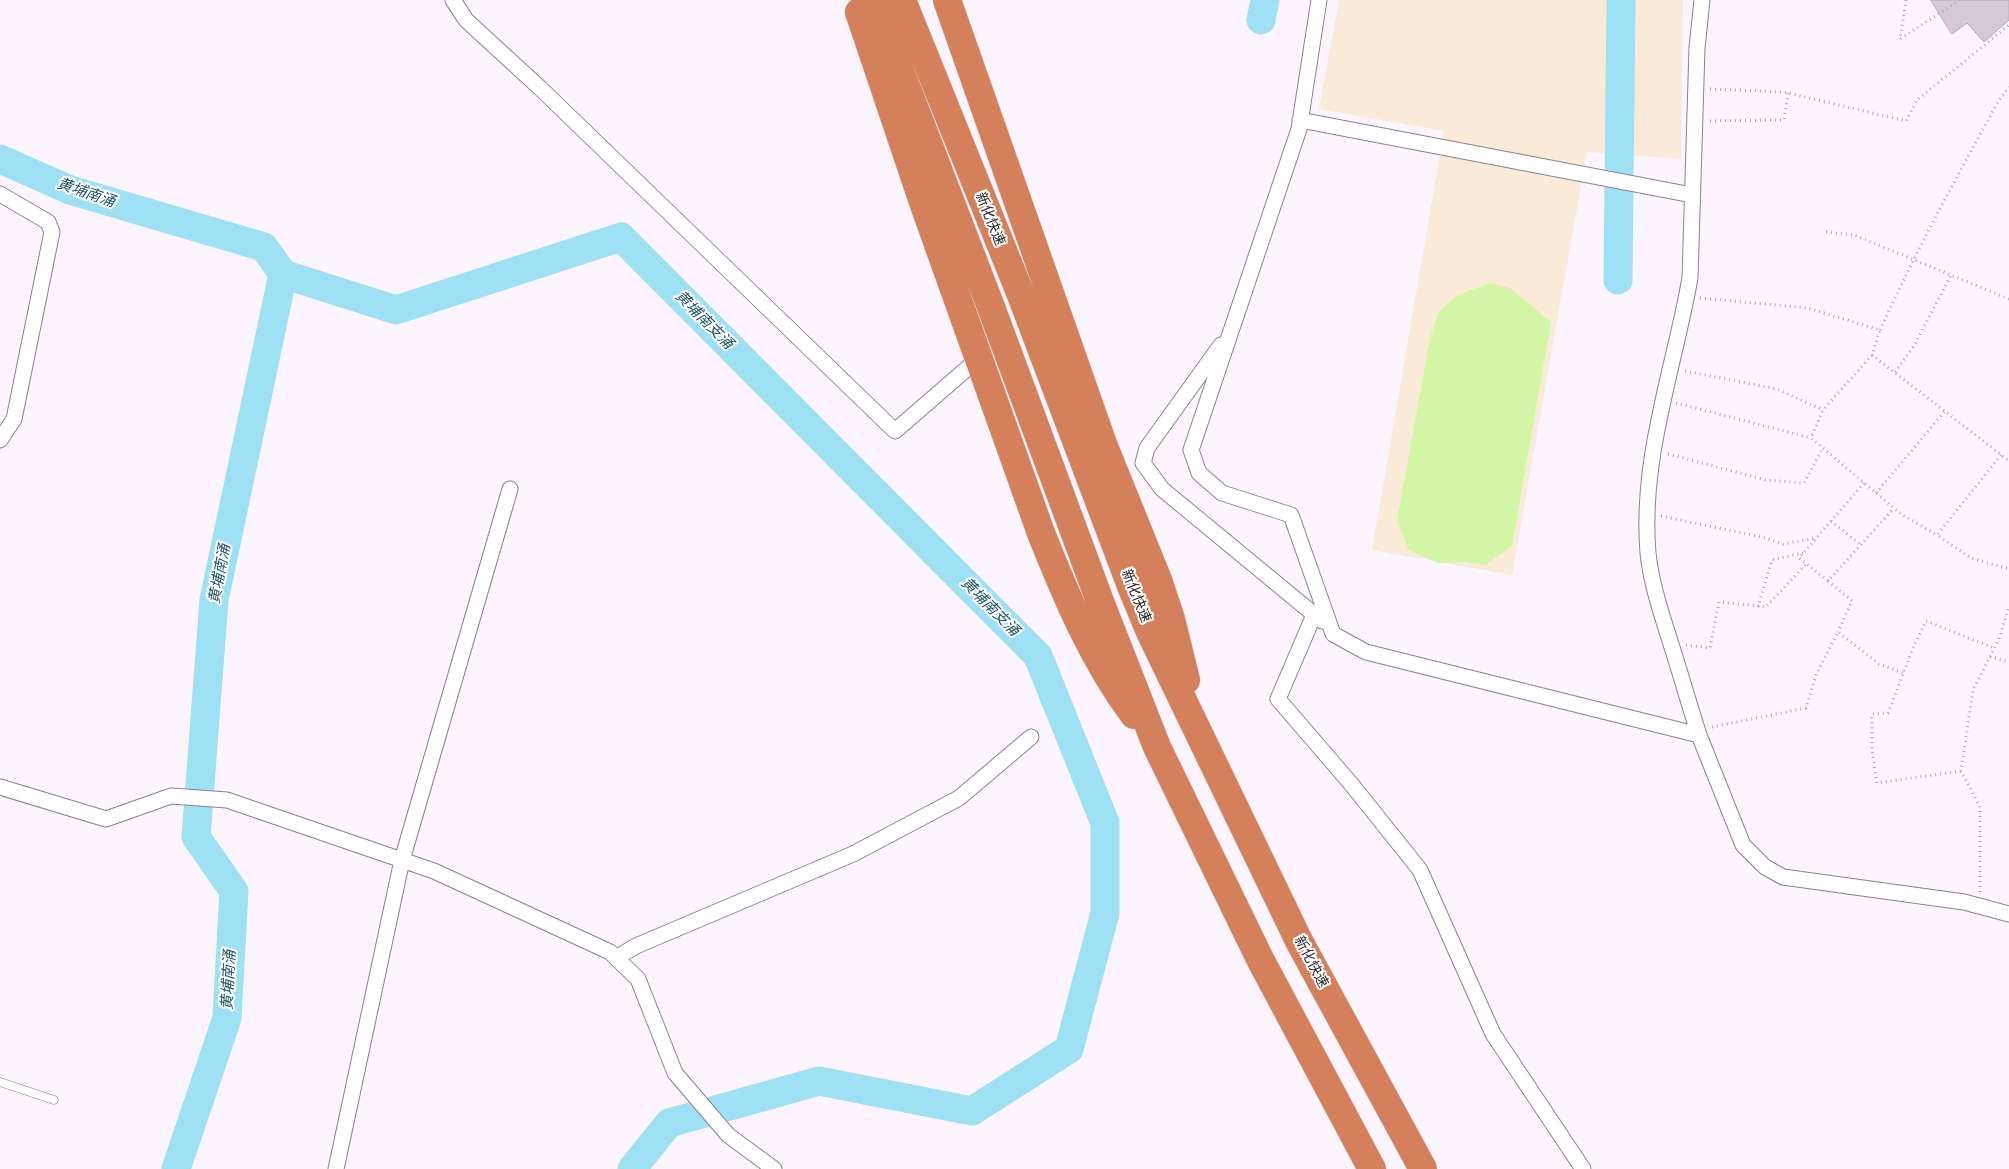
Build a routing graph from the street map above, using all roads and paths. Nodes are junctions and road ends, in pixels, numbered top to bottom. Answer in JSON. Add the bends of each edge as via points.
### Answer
{"nodes":[{"id":1,"x":453,"y":0,"type":"edge"},
{"id":2,"x":855,"y":0,"type":"edge"},
{"id":3,"x":873,"y":0,"type":"edge"},
{"id":4,"x":902,"y":0,"type":"edge"},
{"id":5,"x":947,"y":0,"type":"edge"},
{"id":6,"x":1318,"y":0,"type":"edge"},
{"id":7,"x":1702,"y":0,"type":"edge"},
{"id":8,"x":1906,"y":0,"type":"edge"},
{"id":9,"x":1960,"y":0,"type":"edge"},
{"id":10,"x":2009,"y":25,"type":"edge"},
{"id":11,"x":2009,"y":87,"type":"edge"},
{"id":12,"x":1695,"y":89,"type":"junction"},
{"id":13,"x":1788,"y":93,"type":"junction"},
{"id":14,"x":1300,"y":120,"type":"junction"},
{"id":15,"x":1694,"y":121,"type":"junction"},
{"id":16,"x":0,"y":194,"type":"edge"},
{"id":17,"x":1692,"y":196,"type":"junction"},
{"id":18,"x":1826,"y":232,"type":"dead end"},
{"id":19,"x":1913,"y":260,"type":"junction"},
{"id":20,"x":1951,"y":275,"type":"junction"},
{"id":21,"x":1686,"y":296,"type":"junction"},
{"id":22,"x":2009,"y":299,"type":"edge"},
{"id":23,"x":1880,"y":330,"type":"junction"},
{"id":24,"x":1231,"y":332,"type":"junction"},
{"id":25,"x":1872,"y":355,"type":"junction"},
{"id":26,"x":978,"y":359,"type":"junction"},
{"id":27,"x":1671,"y":368,"type":"junction"},
{"id":28,"x":1895,"y":372,"type":"junction"},
{"id":29,"x":1663,"y":400,"type":"junction"},
{"id":30,"x":1823,"y":410,"type":"junction"},
{"id":31,"x":1945,"y":411,"type":"junction"},
{"id":32,"x":1811,"y":438,"type":"junction"},
{"id":33,"x":0,"y":440,"type":"edge"},
{"id":34,"x":1823,"y":448,"type":"junction"},
{"id":35,"x":1653,"y":450,"type":"junction"},
{"id":36,"x":2002,"y":455,"type":"junction"},
{"id":37,"x":2009,"y":461,"type":"edge"},
{"id":38,"x":1864,"y":483,"type":"junction"},
{"id":39,"x":510,"y":489,"type":"dead end"},
{"id":40,"x":1876,"y":493,"type":"junction"},
{"id":41,"x":1894,"y":508,"type":"junction"},
{"id":42,"x":1647,"y":513,"type":"junction"},
{"id":43,"x":1831,"y":521,"type":"junction"},
{"id":44,"x":1938,"y":536,"type":"junction"},
{"id":45,"x":1817,"y":538,"type":"junction"},
{"id":46,"x":1861,"y":545,"type":"junction"},
{"id":47,"x":1804,"y":552,"type":"junction"},
{"id":48,"x":1806,"y":564,"type":"junction"},
{"id":49,"x":2009,"y":569,"type":"edge"},
{"id":50,"x":1828,"y":581,"type":"junction"},
{"id":51,"x":1758,"y":606,"type":"junction"},
{"id":52,"x":2009,"y":606,"type":"edge"},
{"id":53,"x":1314,"y":615,"type":"junction"},
{"id":54,"x":1331,"y":627,"type":"junction"},
{"id":55,"x":1838,"y":632,"type":"junction"},
{"id":56,"x":1670,"y":643,"type":"junction"},
{"id":57,"x":1994,"y":648,"type":"junction"},
{"id":58,"x":1990,"y":656,"type":"junction"},
{"id":59,"x":2009,"y":662,"type":"edge"},
{"id":60,"x":1903,"y":673,"type":"junction"},
{"id":61,"x":1196,"y":722,"type":"junction"},
{"id":62,"x":1698,"y":732,"type":"junction"},
{"id":63,"x":1031,"y":737,"type":"dead end"},
{"id":64,"x":1157,"y":747,"type":"junction"},
{"id":65,"x":1961,"y":771,"type":"junction"},
{"id":66,"x":0,"y":787,"type":"edge"},
{"id":67,"x":402,"y":860,"type":"junction"},
{"id":68,"x":1980,"y":906,"type":"junction"},
{"id":69,"x":2009,"y":914,"type":"edge"},
{"id":70,"x":616,"y":958,"type":"junction"},
{"id":71,"x":0,"y":1082,"type":"edge"},
{"id":72,"x":54,"y":1100,"type":"dead end"},
{"id":73,"x":336,"y":1169,"type":"edge"},
{"id":74,"x":774,"y":1169,"type":"edge"},
{"id":75,"x":1372,"y":1169,"type":"edge"},
{"id":76,"x":1423,"y":1169,"type":"edge"},
{"id":77,"x":1583,"y":1169,"type":"edge"}],
"edges":[{"from":1,"to":26,"type":"street","via":[[466,20],[895,431]]},
{"from":2,"to":26,"type":"highway"},
{"from":3,"to":64,"type":"highway"},
{"from":4,"to":61,"type":"highway","name":"新化快速","via":[[1021,295],[1133,591]]},
{"from":5,"to":61,"type":"highway","via":[[1100,434],[1163,596]]},
{"from":6,"to":14,"type":"street"},
{"from":7,"to":12,"type":"street"},
{"from":8,"to":9,"type":"path","via":[[1900,39]]},
{"from":10,"to":13,"type":"path","via":[[1917,100],[1906,121]]},
{"from":11,"to":19,"type":"path","via":[[1957,175]]},
{"from":12,"to":13,"type":"path"},
{"from":12,"to":15,"type":"street"},
{"from":13,"to":15,"type":"path","via":[[1784,120]]},
{"from":14,"to":17,"type":"street"},
{"from":14,"to":24,"type":"street"},
{"from":15,"to":17,"type":"street"},
{"from":16,"to":33,"type":"street","via":[[48,222],[52,232],[14,419]]},
{"from":17,"to":21,"type":"street","via":[[1690,278]]},
{"from":18,"to":19,"type":"path","via":[[1854,235]]},
{"from":19,"to":20,"type":"path"},
{"from":19,"to":23,"type":"path"},
{"from":20,"to":22,"type":"path"},
{"from":20,"to":28,"type":"path","via":[[1914,346]]},
{"from":21,"to":23,"type":"path","via":[[1808,308]]},
{"from":21,"to":27,"type":"street"},
{"from":23,"to":25,"type":"path"},
{"from":24,"to":53,"type":"street","via":[[1147,448],[1144,463],[1162,489]]},
{"from":24,"to":54,"type":"street","via":[[1191,450],[1199,473],[1222,493],[1291,515]]},
{"from":25,"to":28,"type":"path"},
{"from":25,"to":30,"type":"path"},
{"from":26,"to":64,"type":"highway","via":[[1070,602],[1105,673]]},
{"from":27,"to":29,"type":"street"},
{"from":27,"to":30,"type":"path","via":[[1777,389]]},
{"from":28,"to":31,"type":"path"},
{"from":29,"to":32,"type":"path"},
{"from":29,"to":35,"type":"street"},
{"from":30,"to":32,"type":"path"},
{"from":31,"to":36,"type":"path"},
{"from":31,"to":40,"type":"path"},
{"from":32,"to":34,"type":"path"},
{"from":34,"to":35,"type":"path","via":[[1804,483],[1766,480]]},
{"from":34,"to":38,"type":"path"},
{"from":35,"to":42,"type":"street"},
{"from":36,"to":37,"type":"path"},
{"from":36,"to":44,"type":"path"},
{"from":38,"to":40,"type":"path"},
{"from":38,"to":43,"type":"path"},
{"from":39,"to":67,"type":"street"},
{"from":40,"to":41,"type":"path"},
{"from":41,"to":44,"type":"path"},
{"from":41,"to":46,"type":"path"},
{"from":42,"to":45,"type":"path","via":[[1783,544]]},
{"from":42,"to":56,"type":"street","via":[[1648,553],[1654,590]]},
{"from":43,"to":45,"type":"path"},
{"from":43,"to":46,"type":"path"},
{"from":44,"to":49,"type":"path","via":[[1971,558]]},
{"from":45,"to":47,"type":"path"},
{"from":46,"to":50,"type":"path"},
{"from":47,"to":48,"type":"path","via":[[1799,558]]},
{"from":47,"to":51,"type":"path","via":[[1772,560]]},
{"from":48,"to":50,"type":"path"},
{"from":48,"to":51,"type":"path","via":[[1766,607]]},
{"from":50,"to":55,"type":"path","via":[[1852,601]]},
{"from":51,"to":56,"type":"path","via":[[1719,602],[1710,648]]},
{"from":52,"to":57,"type":"path"},
{"from":53,"to":54,"type":"street"},
{"from":53,"to":77,"type":"street","via":[[1278,699],[1420,870],[1493,1034]]},
{"from":54,"to":62,"type":"street","via":[[1333,634],[1366,652]]},
{"from":55,"to":60,"type":"path","via":[[1879,664]]},
{"from":55,"to":62,"type":"path","via":[[1816,675],[1806,708]]},
{"from":56,"to":62,"type":"street"},
{"from":57,"to":58,"type":"path"},
{"from":57,"to":60,"type":"path","via":[[1926,622]]},
{"from":58,"to":59,"type":"path"},
{"from":58,"to":65,"type":"path","via":[[1973,690]]},
{"from":60,"to":65,"type":"path","via":[[1888,713],[1872,714],[1876,784]]},
{"from":61,"to":76,"type":"highway","name":"新化快速","via":[[1299,941]]},
{"from":62,"to":68,"type":"street","via":[[1743,845],[1765,867],[1783,877]]},
{"from":63,"to":70,"type":"street","via":[[960,798],[853,854],[636,946]]},
{"from":64,"to":75,"type":"highway","via":[[1260,959]]},
{"from":65,"to":68,"type":"path","via":[[1980,807]]},
{"from":66,"to":67,"type":"street","via":[[106,819],[171,796],[227,800]]},
{"from":67,"to":70,"type":"street","via":[[434,871],[610,952]]},
{"from":67,"to":73,"type":"street"},
{"from":68,"to":69,"type":"street"},
{"from":70,"to":74,"type":"street","via":[[638,979],[675,1073],[728,1135]]},
{"from":71,"to":72,"type":"lane"}]}
